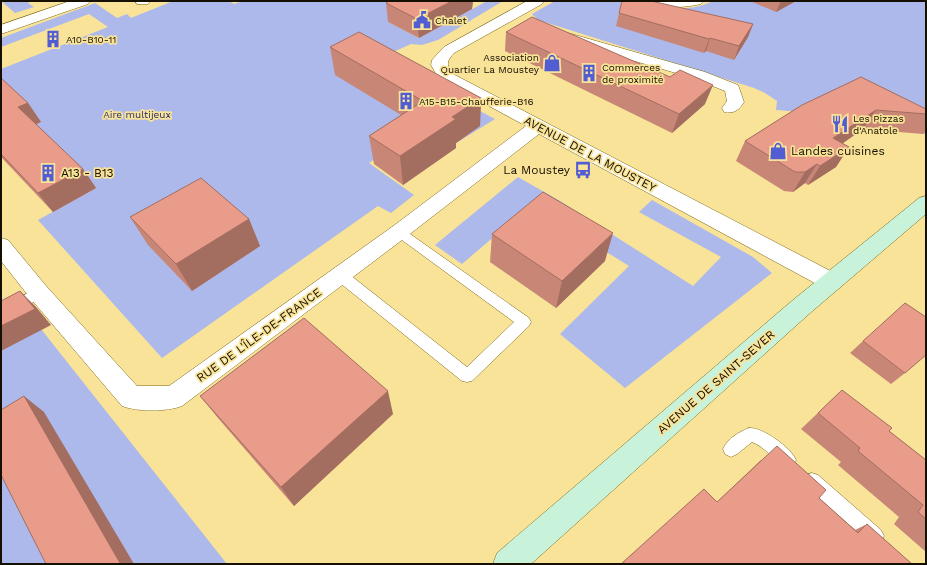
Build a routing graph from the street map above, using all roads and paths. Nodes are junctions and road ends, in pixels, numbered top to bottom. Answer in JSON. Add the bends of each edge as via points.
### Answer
{"nodes":[{"id":1,"x":83,"y":1,"type":"edge"},
{"id":2,"x":537,"y":1,"type":"edge"},
{"id":3,"x":656,"y":1,"type":"edge"},
{"id":4,"x":696,"y":1,"type":"edge"},
{"id":5,"x":1,"y":17,"type":"edge"},
{"id":6,"x":506,"y":18,"type":"junction"},
{"id":7,"x":525,"y":24,"type":"edge"},
{"id":8,"x":7,"y":28,"type":"edge"},
{"id":9,"x":553,"y":32,"type":"edge"},
{"id":10,"x":730,"y":108,"type":"dead end"},
{"id":11,"x":538,"y":126,"type":"junction"},
{"id":12,"x":926,"y":203,"type":"edge"},
{"id":13,"x":399,"y":232,"type":"junction"},
{"id":14,"x":1,"y":246,"type":"edge"},
{"id":15,"x":340,"y":274,"type":"junction"},
{"id":16,"x":832,"y":282,"type":"junction"},
{"id":17,"x":39,"y":293,"type":"junction"},
{"id":18,"x":1,"y":312,"type":"edge"},
{"id":19,"x":731,"y":449,"type":"dead end"},
{"id":20,"x":889,"y":549,"type":"edge"},
{"id":21,"x":508,"y":564,"type":"edge"}],
"edges":[{"from":1,"to":8,"type":"street"},
{"from":2,"to":6,"type":"street","name":"AVENUE DE LA MOUSTEY"},
{"from":3,"to":4,"type":"street","via":[[681,4]]},
{"from":5,"to":8,"type":"street"},
{"from":6,"to":7,"type":"street"},
{"from":6,"to":11,"type":"street","name":"AVENUE DE LA MOUSTEY","via":[[448,50],[440,60],[439,66],[445,76]]},
{"from":9,"to":10,"type":"street","via":[[699,75],[732,88],[736,102]]},
{"from":11,"to":13,"type":"street","name":"RUE DE L'ÎLE-DE-FRANCE"},
{"from":11,"to":16,"type":"street","name":"AVENUE DE LA MOUSTEY"},
{"from":12,"to":16,"type":"main road","name":"AVENUE DE SAINT-SEVER"},
{"from":13,"to":15,"type":"street","name":"RUE DE L'ÎLE-DE-FRANCE"},
{"from":13,"to":15,"type":"lane","via":[[524,322],[467,376]]},
{"from":14,"to":17,"type":"street","name":"RUE DE L'ÎLE-DE-FRANCE"},
{"from":15,"to":17,"type":"street","name":"RUE DE L'ÎLE-DE-FRANCE","via":[[173,398],[131,398]]},
{"from":16,"to":21,"type":"main road","name":"AVENUE DE SAINT-SEVER"},
{"from":17,"to":18,"type":"lane"},
{"from":19,"to":20,"type":"lane","via":[[746,437],[752,435],[761,438]]}]}
